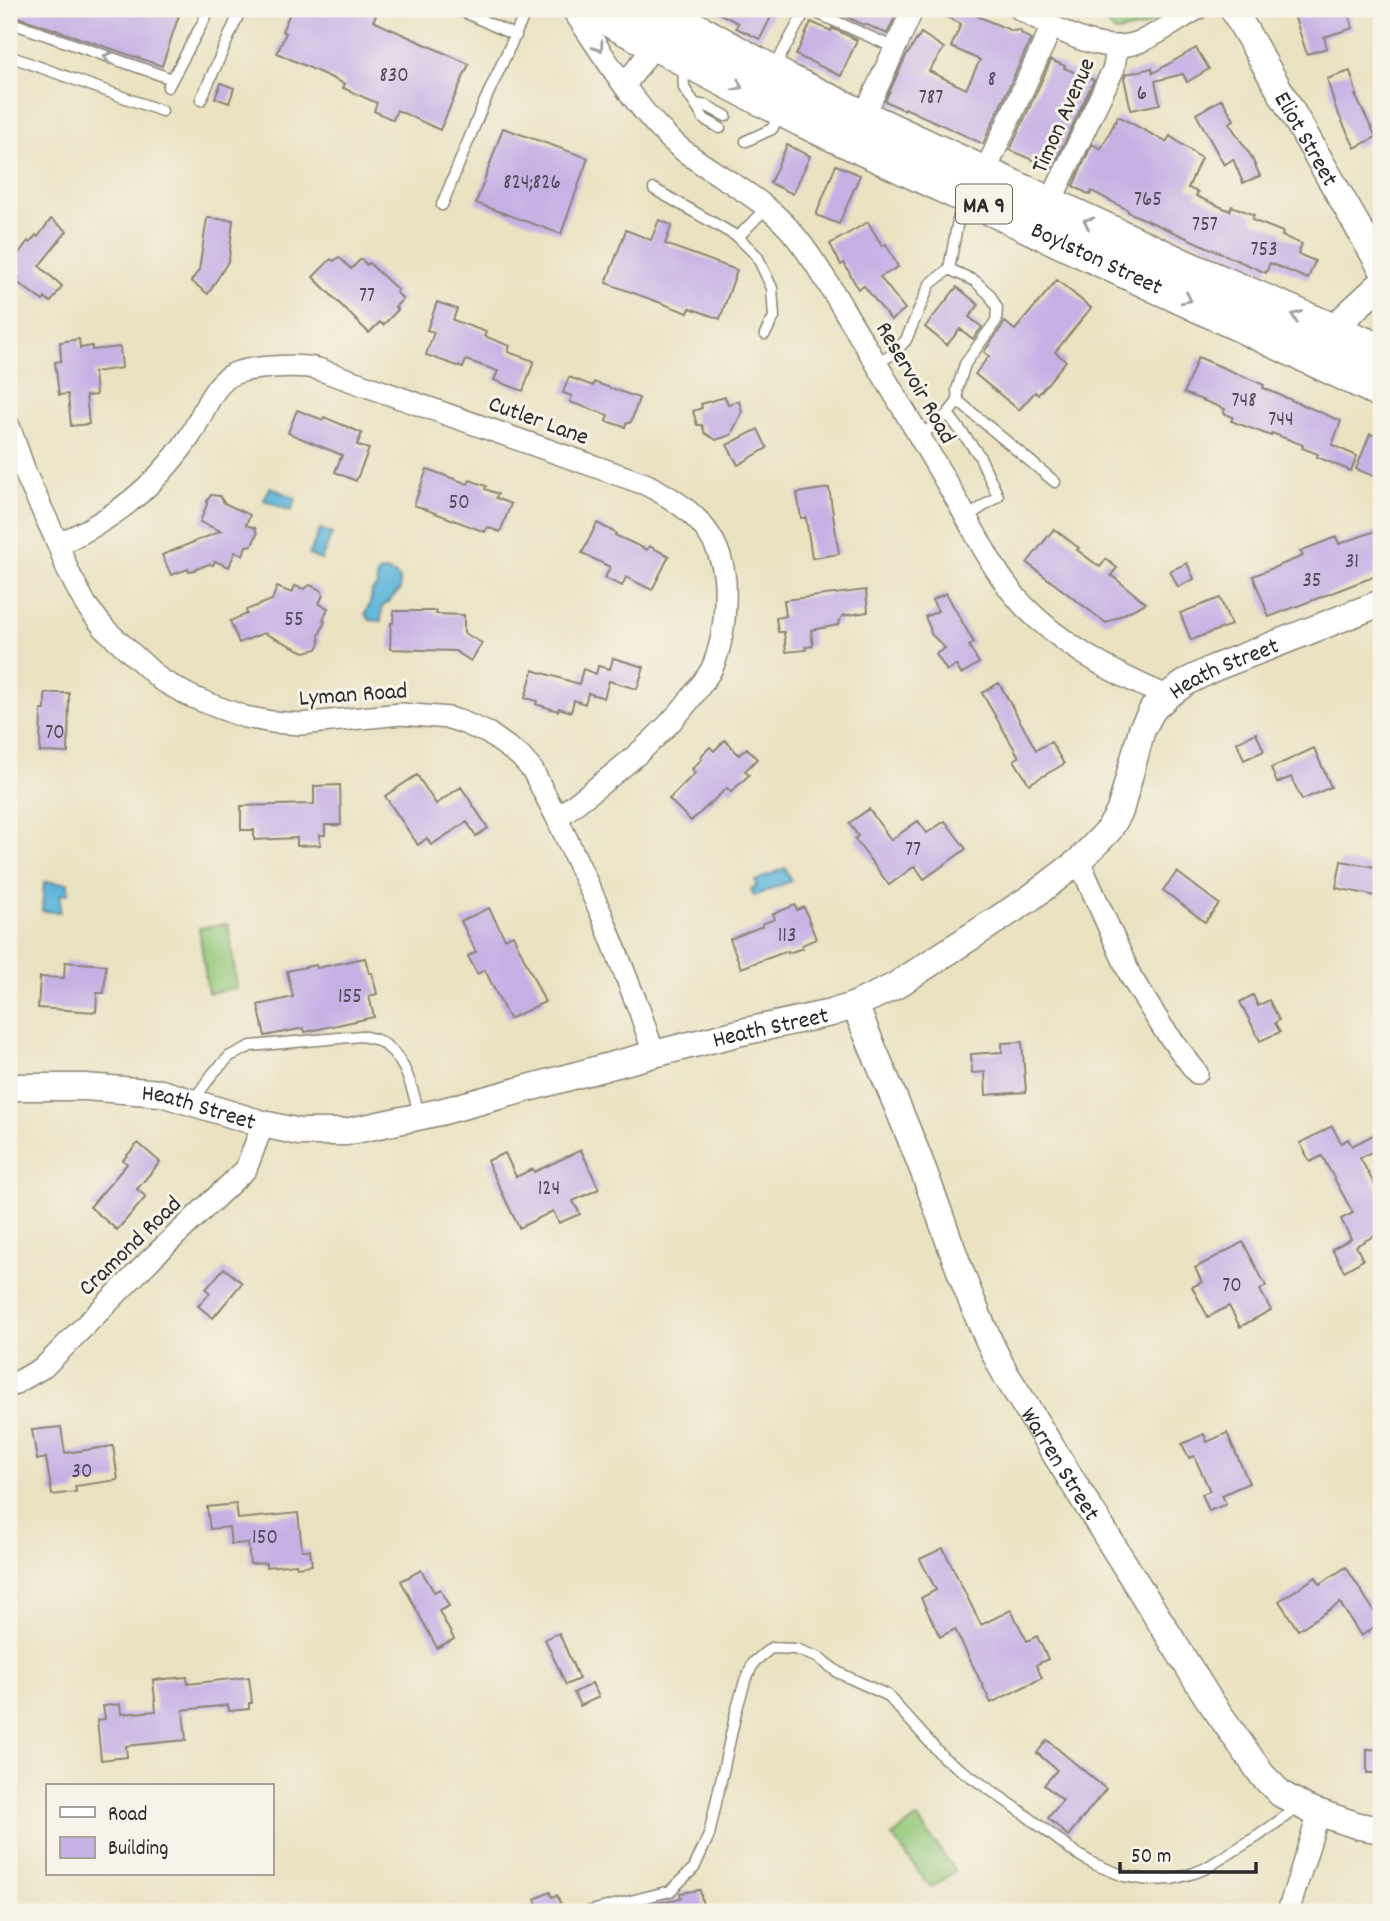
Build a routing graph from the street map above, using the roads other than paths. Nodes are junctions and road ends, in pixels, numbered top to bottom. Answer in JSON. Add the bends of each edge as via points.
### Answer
{"nodes":[{"id":1,"x":211,"y":9,"type":"edge"},
{"id":2,"x":241,"y":9,"type":"edge"},
{"id":3,"x":458,"y":9,"type":"edge"},
{"id":4,"x":527,"y":9,"type":"edge"},
{"id":5,"x":572,"y":9,"type":"edge"},
{"id":6,"x":590,"y":9,"type":"edge"},
{"id":7,"x":807,"y":9,"type":"edge"},
{"id":8,"x":913,"y":9,"type":"edge"},
{"id":9,"x":1020,"y":9,"type":"edge"},
{"id":10,"x":1197,"y":9,"type":"edge"},
{"id":11,"x":1233,"y":9,"type":"edge"},
{"id":12,"x":9,"y":23,"type":"edge"},
{"id":13,"x":665,"y":26,"type":"edge"},
{"id":14,"x":1052,"y":26,"type":"junction"},
{"id":15,"x":516,"y":36,"type":"junction"},
{"id":16,"x":1117,"y":46,"type":"junction"},
{"id":17,"x":895,"y":48,"type":"junction"},
{"id":18,"x":9,"y":56,"type":"edge"},
{"id":19,"x":771,"y":73,"type":"junction"},
{"id":20,"x":625,"y":85,"type":"junction"},
{"id":21,"x":201,"y":100,"type":"dead end"},
{"id":22,"x":695,"y":104,"type":"junction"},
{"id":23,"x":162,"y":111,"type":"dead end"},
{"id":24,"x":726,"y":116,"type":"dead end"},
{"id":25,"x":863,"y":118,"type":"junction"},
{"id":26,"x":765,"y":124,"type":"junction"},
{"id":27,"x":720,"y":128,"type":"dead end"},
{"id":28,"x":747,"y":141,"type":"dead end"},
{"id":29,"x":984,"y":174,"type":"junction"},
{"id":30,"x":654,"y":189,"type":"dead end"},
{"id":31,"x":442,"y":205,"type":"dead end"},
{"id":32,"x":1049,"y":205,"type":"junction"},
{"id":33,"x":767,"y":207,"type":"junction"},
{"id":34,"x":959,"y":215,"type":"dead end"},
{"id":35,"x":738,"y":237,"type":"junction"},
{"id":36,"x":1381,"y":267,"type":"edge"},
{"id":37,"x":949,"y":268,"type":"junction"},
{"id":38,"x":1381,"y":284,"type":"edge"},
{"id":39,"x":1331,"y":331,"type":"junction"},
{"id":40,"x":765,"y":334,"type":"dead end"},
{"id":41,"x":1381,"y":352,"type":"edge"},
{"id":42,"x":876,"y":364,"type":"junction"},
{"id":43,"x":1381,"y":390,"type":"edge"},
{"id":44,"x":958,"y":401,"type":"junction"},
{"id":45,"x":948,"y":414,"type":"junction"},
{"id":46,"x":9,"y":426,"type":"edge"},
{"id":47,"x":919,"y":437,"type":"junction"},
{"id":48,"x":1055,"y":482,"type":"dead end"},
{"id":49,"x":966,"y":518,"type":"junction"},
{"id":50,"x":58,"y":544,"type":"junction"},
{"id":51,"x":1381,"y":603,"type":"edge"},
{"id":52,"x":1167,"y":696,"type":"junction"},
{"id":53,"x":558,"y":818,"type":"junction"},
{"id":54,"x":1079,"y":861,"type":"junction"},
{"id":55,"x":855,"y":1005,"type":"junction"},
{"id":56,"x":654,"y":1054,"type":"junction"},
{"id":57,"x":1197,"y":1073,"type":"dead end"},
{"id":58,"x":9,"y":1087,"type":"edge"},
{"id":59,"x":192,"y":1102,"type":"junction"},
{"id":60,"x":420,"y":1117,"type":"junction"},
{"id":61,"x":263,"y":1124,"type":"junction"},
{"id":62,"x":9,"y":1387,"type":"edge"},
{"id":63,"x":1310,"y":1809,"type":"junction"},
{"id":64,"x":1381,"y":1830,"type":"edge"},
{"id":65,"x":587,"y":1912,"type":"edge"},
{"id":66,"x":1288,"y":1912,"type":"edge"}],
"edges":[{"from":1,"to":12,"type":"lane","one_way":true,"via":[[170,83]]},
{"from":2,"to":21,"type":"lane"},
{"from":3,"to":15,"type":"lane"},
{"from":4,"to":15,"type":"lane"},
{"from":5,"to":20,"type":"street","name":"Reservoir Road","one_way":true},
{"from":6,"to":13,"type":"highway","name":"Boylston Street","number":"MA 9"},
{"from":7,"to":17,"type":"lane"},
{"from":7,"to":19,"type":"lane"},
{"from":8,"to":17,"type":"street"},
{"from":9,"to":14,"type":"street"},
{"from":10,"to":16,"type":"street","via":[[1147,38]]},
{"from":11,"to":36,"type":"street","name":"Eliot Street"},
{"from":13,"to":19,"type":"highway","name":"Boylston Street","number":"MA 9"},
{"from":13,"to":20,"type":"street"},
{"from":13,"to":22,"type":"lane","via":[[684,88]]},
{"from":13,"to":26,"type":"highway","name":"Boylston Street","number":"MA 9","one_way":true},
{"from":14,"to":16,"type":"street","via":[[1082,39]]},
{"from":14,"to":29,"type":"street"},
{"from":15,"to":31,"type":"lane"},
{"from":16,"to":32,"type":"street","name":"Timon Avenue","via":[[1114,68]]},
{"from":17,"to":25,"type":"street"},
{"from":18,"to":23,"type":"lane"},
{"from":19,"to":25,"type":"highway","name":"Boylston Street","number":"MA 9"},
{"from":20,"to":33,"type":"street","name":"Reservoir Road","via":[[678,146]]},
{"from":22,"to":24,"type":"lane"},
{"from":22,"to":27,"type":"lane","via":[[704,119]]},
{"from":25,"to":29,"type":"highway","name":"Boylston Street","number":"MA 9"},
{"from":26,"to":28,"type":"lane"},
{"from":26,"to":43,"type":"highway","name":"Boylston Street","number":"MA 9","one_way":true},
{"from":29,"to":32,"type":"highway","name":"Boylston Street","number":"MA 9"},
{"from":30,"to":35,"type":"lane"},
{"from":39,"to":32,"type":"highway","name":"Boylston Street","number":"MA 9","one_way":true},
{"from":33,"to":35,"type":"lane"},
{"from":33,"to":42,"type":"street","name":"Reservoir Road","via":[[803,245]]},
{"from":34,"to":37,"type":"lane"},
{"from":35,"to":40,"type":"lane","via":[[757,256],[772,288],[774,317]]},
{"from":37,"to":42,"type":"lane","via":[[930,284],[906,340]]},
{"from":37,"to":44,"type":"lane","via":[[975,282],[997,308],[996,321],[965,364]]},
{"from":38,"to":39,"type":"street"},
{"from":39,"to":41,"type":"highway","name":"Boylston Street","number":"MA 9"},
{"from":42,"to":47,"type":"street","name":"Reservoir Road"},
{"from":44,"to":45,"type":"lane"},
{"from":44,"to":48,"type":"lane"},
{"from":45,"to":47,"type":"lane"},
{"from":45,"to":49,"type":"lane","via":[[979,455],[998,496]]},
{"from":46,"to":50,"type":"street","name":"Lyman Road"},
{"from":47,"to":49,"type":"street","name":"Reservoir Road"},
{"from":49,"to":52,"type":"street","name":"Reservoir Road","via":[[992,566],[1057,635],[1135,683]]},
{"from":50,"to":53,"type":"street","name":"Lyman Road","via":[[86,604],[105,629],[161,680],[190,696],[272,722],[310,724],[401,714],[462,722],[488,733],[520,756]]},
{"from":50,"to":53,"type":"street","name":"Cutler Lane","via":[[82,534],[151,483],[181,449],[229,377],[283,366],[318,369],[660,491],[696,518],[718,549],[725,603],[719,648],[701,685],[672,721],[627,765]]},
{"from":51,"to":52,"type":"street","name":"Heath Street","via":[[1214,668]]},
{"from":52,"to":54,"type":"street","name":"Heath Street","via":[[1142,729],[1120,811],[1109,830]]},
{"from":53,"to":56,"type":"street","name":"Lyman Road","via":[[601,913]]},
{"from":54,"to":55,"type":"street","name":"Heath Street","via":[[895,986]]},
{"from":54,"to":57,"type":"street","via":[[1131,977]]},
{"from":55,"to":56,"type":"street","name":"Heath Street"},
{"from":55,"to":63,"type":"street","name":"Warren Street","via":[[976,1311],[1006,1375],[1220,1716],[1272,1787]]},
{"from":56,"to":60,"type":"street","name":"Heath Street"},
{"from":58,"to":59,"type":"street","name":"Heath Street","via":[[161,1093]]},
{"from":59,"to":60,"type":"lane","via":[[230,1056],[251,1046],[361,1036],[392,1051],[408,1074]]},
{"from":59,"to":61,"type":"street","name":"Heath Street"},
{"from":60,"to":61,"type":"street","name":"Heath Street","via":[[346,1132],[299,1132]]},
{"from":61,"to":62,"type":"street","name":"Cramond Road","via":[[246,1169],[44,1367]]},
{"from":63,"to":64,"type":"street","name":"Warren Street"},
{"from":63,"to":65,"type":"lane","via":[[1194,1873],[1150,1880],[1124,1876],[1083,1858],[944,1758],[887,1695],[839,1673],[819,1658],[796,1649],[771,1647],[754,1662],[745,1681],[709,1835],[694,1868],[670,1891]]},
{"from":63,"to":66,"type":"street"}]}
